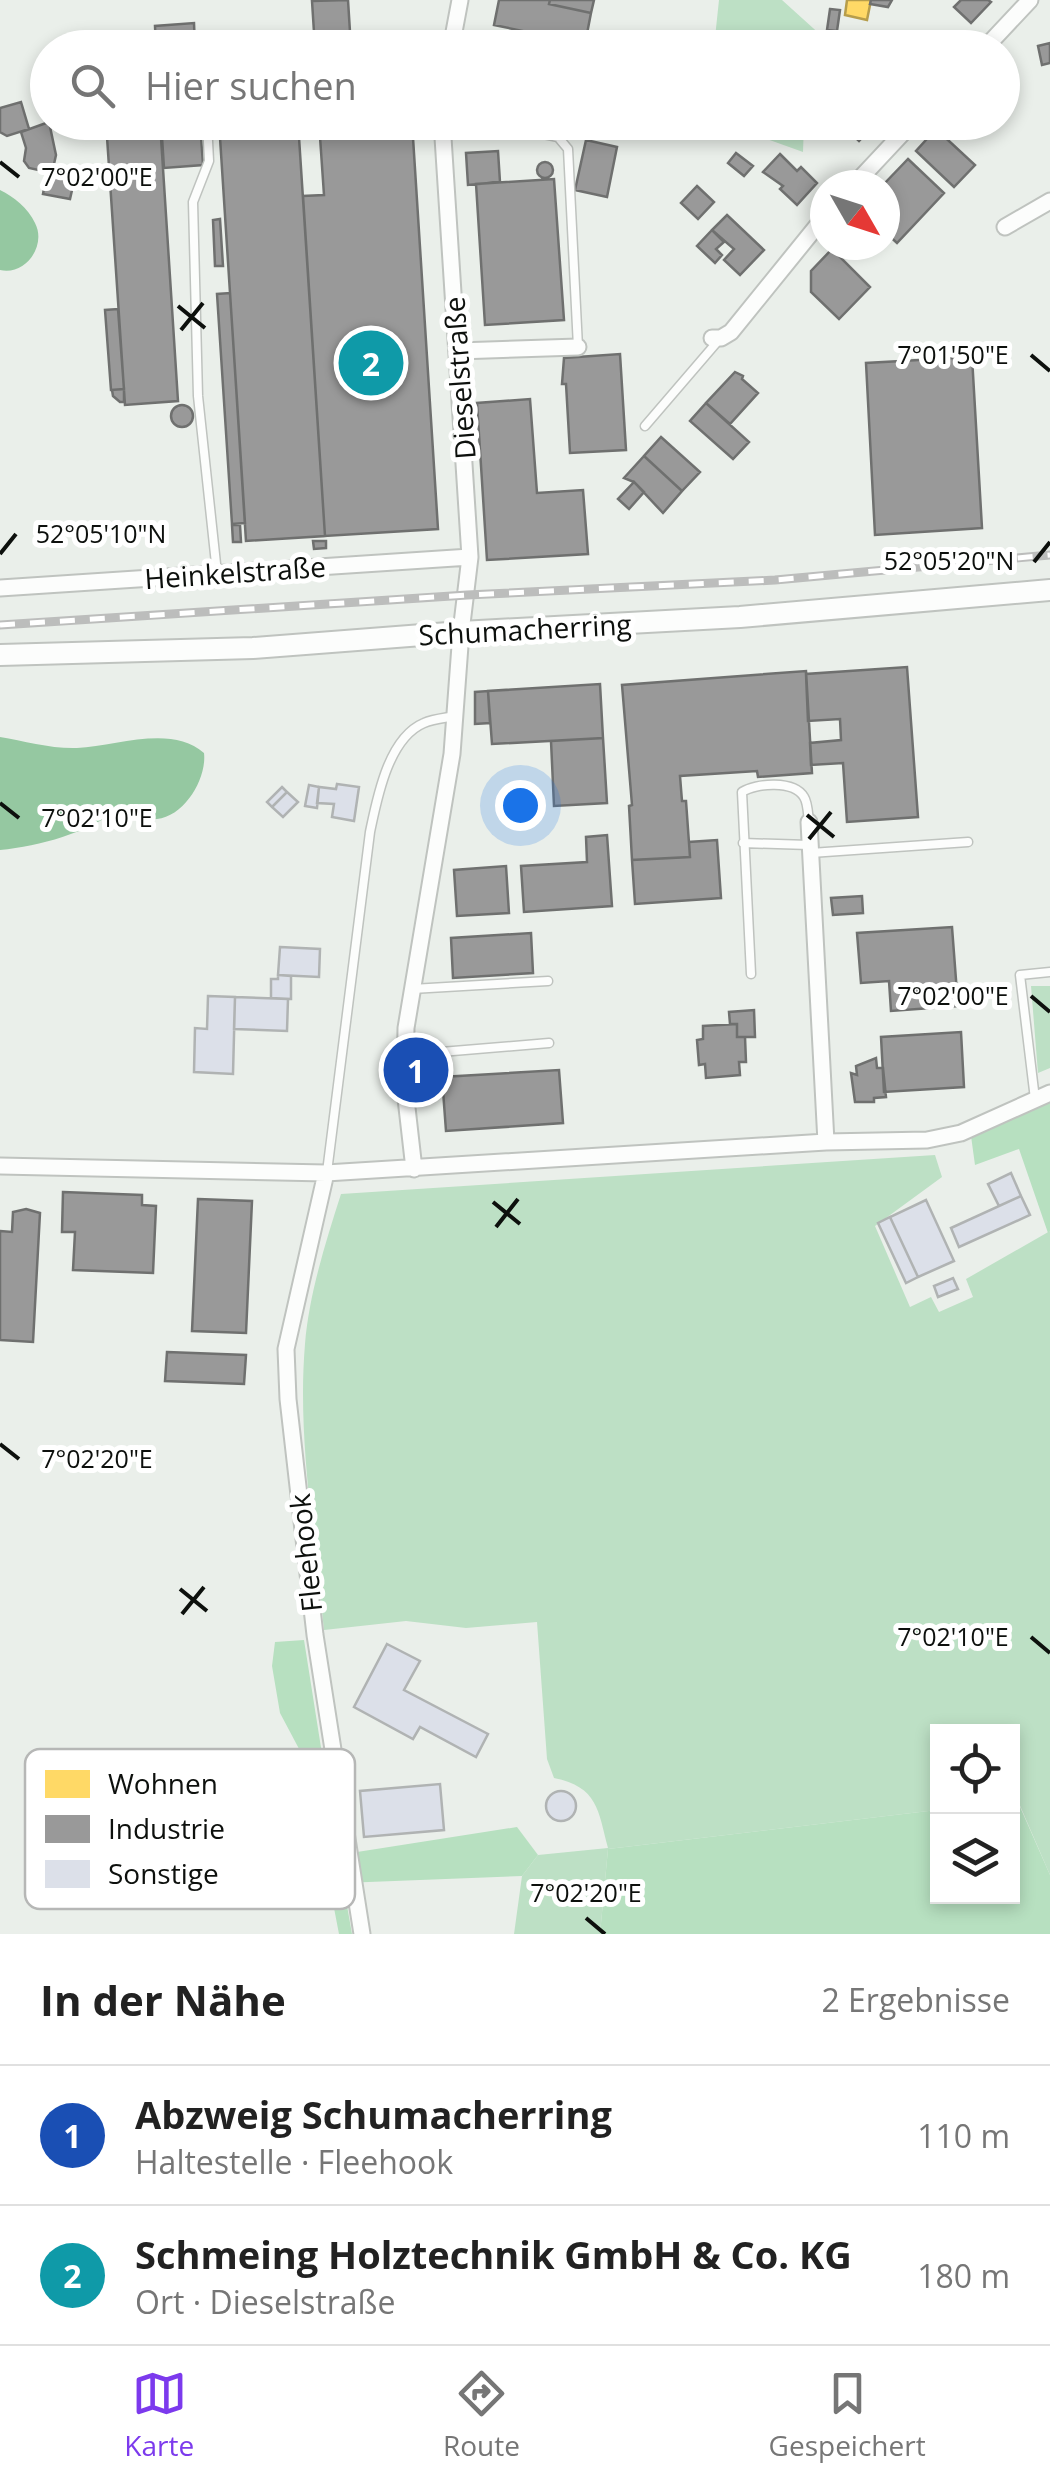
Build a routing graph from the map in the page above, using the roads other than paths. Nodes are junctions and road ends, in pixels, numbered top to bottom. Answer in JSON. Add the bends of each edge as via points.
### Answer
{"nodes":[{"id":1,"x":460,"y":0,"type":"edge"},
{"id":2,"x":1030,"y":0,"type":"edge"},
{"id":3,"x":454,"y":30,"type":"edge"},
{"id":4,"x":1002,"y":30,"type":"edge"},
{"id":5,"x":208,"y":140,"type":"edge"},
{"id":6,"x":443,"y":140,"type":"edge"},
{"id":7,"x":560,"y":140,"type":"edge"},
{"id":8,"x":896,"y":140,"type":"edge"},
{"id":9,"x":868,"y":170,"type":"edge"},
{"id":10,"x":1050,"y":201,"type":"edge"},
{"id":11,"x":1005,"y":227,"type":"dead end"},
{"id":12,"x":810,"y":235,"type":"edge"},
{"id":13,"x":717,"y":338,"type":"joint"},
{"id":14,"x":578,"y":346,"type":"joint"},
{"id":15,"x":458,"y":351,"type":"junction"},
{"id":16,"x":645,"y":426,"type":"dead end"},
{"id":17,"x":470,"y":556,"type":"junction"},
{"id":18,"x":165,"y":560,"type":"dead end"},
{"id":19,"x":216,"y":574,"type":"junction"},
{"id":20,"x":166,"y":577,"type":"junction"},
{"id":21,"x":0,"y":588,"type":"edge"},
{"id":22,"x":1050,"y":590,"type":"edge"},
{"id":23,"x":460,"y":632,"type":"junction"},
{"id":24,"x":0,"y":655,"type":"edge"},
{"id":25,"x":455,"y":716,"type":"junction"},
{"id":26,"x":810,"y":822,"type":"joint"},
{"id":27,"x":968,"y":842,"type":"dead end"},
{"id":28,"x":744,"y":843,"type":"junction"},
{"id":29,"x":811,"y":849,"type":"junction"},
{"id":30,"x":1050,"y":972,"type":"edge"},
{"id":31,"x":751,"y":974,"type":"dead end"},
{"id":32,"x":548,"y":981,"type":"dead end"},
{"id":33,"x":412,"y":990,"type":"junction"},
{"id":34,"x":550,"y":1043,"type":"dead end"},
{"id":35,"x":405,"y":1055,"type":"junction"},
{"id":36,"x":1042,"y":1097,"type":"edge"},
{"id":37,"x":826,"y":1142,"type":"junction"},
{"id":38,"x":0,"y":1166,"type":"edge"},
{"id":39,"x":414,"y":1169,"type":"junction"},
{"id":40,"x":326,"y":1173,"type":"junction"},
{"id":41,"x":333,"y":1749,"type":"edge"},
{"id":42,"x":355,"y":1889,"type":"edge"},
{"id":43,"x":362,"y":1934,"type":"edge"}],
"edges":[{"from":1,"to":3,"type":"street"},
{"from":2,"to":4,"type":"street"},
{"from":5,"to":19,"type":"lane","via":[[209,161],[194,202],[194,241],[198,396]]},
{"from":6,"to":15,"type":"street","name":"Dieselstraße"},
{"from":7,"to":14,"type":"lane","via":[[568,149]]},
{"from":8,"to":9,"type":"street"},
{"from":10,"to":11,"type":"street"},
{"from":12,"to":13,"type":"street","via":[[731,332]]},
{"from":13,"to":16,"type":"lane"},
{"from":14,"to":15,"type":"street"},
{"from":15,"to":17,"type":"street","name":"Dieselstraße"},
{"from":17,"to":19,"type":"street","name":"Heinkelstraße"},
{"from":17,"to":23,"type":"street","name":"Dieselstraße"},
{"from":18,"to":20,"type":"lane"},
{"from":19,"to":20,"type":"street","name":"Heinkelstraße"},
{"from":20,"to":21,"type":"street","name":"Heinkelstraße"},
{"from":22,"to":23,"type":"main road","name":"Schumacherring"},
{"from":23,"to":24,"type":"main road","name":"Schumacherring","via":[[253,648]]},
{"from":23,"to":25,"type":"street","name":"Dieselstraße"},
{"from":25,"to":33,"type":"street","name":"Dieselstraße"},
{"from":25,"to":40,"type":"lane","via":[[421,724],[396,750],[380,788]]},
{"from":26,"to":28,"type":"lane","via":[[797,791],[751,786],[742,792]]},
{"from":26,"to":29,"type":"street"},
{"from":27,"to":29,"type":"lane"},
{"from":28,"to":29,"type":"lane"},
{"from":28,"to":31,"type":"lane"},
{"from":29,"to":37,"type":"street"},
{"from":30,"to":36,"type":"lane","via":[[1020,975]]},
{"from":32,"to":33,"type":"lane"},
{"from":33,"to":35,"type":"street","name":"Dieselstraße"},
{"from":34,"to":35,"type":"lane"},
{"from":35,"to":39,"type":"street","name":"Dieselstraße"},
{"from":36,"to":37,"type":"street","via":[[961,1133]]},
{"from":37,"to":39,"type":"street"},
{"from":38,"to":40,"type":"street"},
{"from":39,"to":40,"type":"street"},
{"from":40,"to":41,"type":"street","name":"Fleehook","via":[[286,1349]]},
{"from":42,"to":43,"type":"street","name":"Fleehook"}]}
